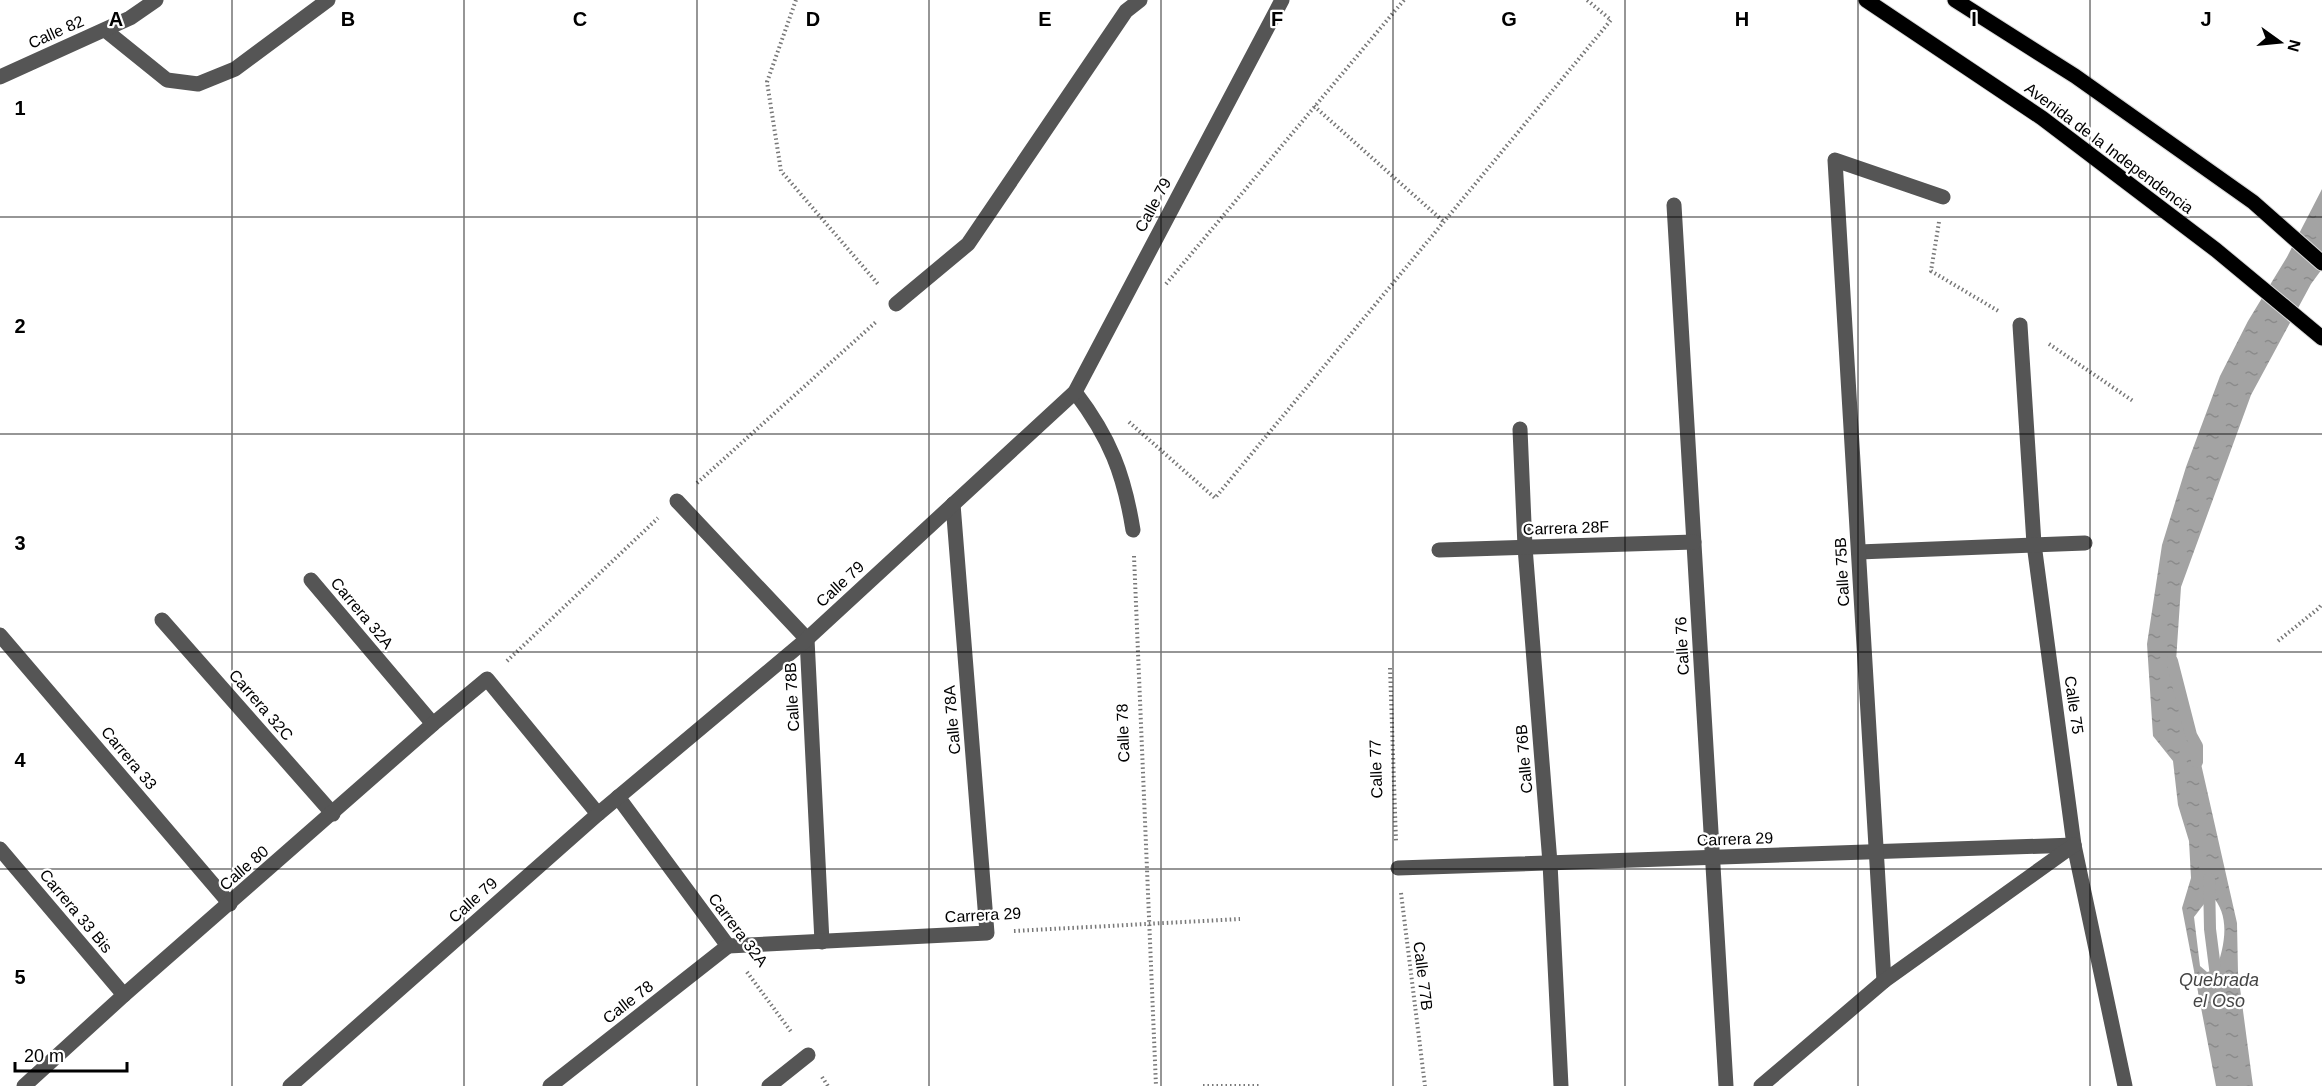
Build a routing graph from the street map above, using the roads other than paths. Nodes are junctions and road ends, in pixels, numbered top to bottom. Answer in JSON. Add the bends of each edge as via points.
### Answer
{"nodes":[{"id":1,"x":156,"y":0,"type":"edge"},
{"id":2,"x":328,"y":0,"type":"edge"},
{"id":3,"x":1140,"y":0,"type":"edge"},
{"id":4,"x":1282,"y":0,"type":"edge"},
{"id":5,"x":1866,"y":0,"type":"edge"},
{"id":6,"x":1955,"y":0,"type":"edge"},
{"id":7,"x":105,"y":30,"type":"junction"},
{"id":8,"x":0,"y":77,"type":"edge"},
{"id":9,"x":1943,"y":197,"type":"road end"},
{"id":10,"x":1674,"y":205,"type":"dead end"},
{"id":11,"x":2322,"y":263,"type":"edge"},
{"id":12,"x":896,"y":304,"type":"road end"},
{"id":13,"x":2020,"y":325,"type":"road end"},
{"id":14,"x":2322,"y":338,"type":"edge"},
{"id":15,"x":1075,"y":393,"type":"junction"},
{"id":16,"x":1520,"y":429,"type":"dead end"},
{"id":17,"x":677,"y":501,"type":"dead end"},
{"id":18,"x":952,"y":504,"type":"junction"},
{"id":19,"x":1133,"y":530,"type":"road end"},
{"id":20,"x":1694,"y":542,"type":"junction"},
{"id":21,"x":2085,"y":543,"type":"dead end"},
{"id":22,"x":2034,"y":544,"type":"junction"},
{"id":23,"x":1525,"y":547,"type":"junction"},
{"id":24,"x":1439,"y":550,"type":"dead end"},
{"id":25,"x":1859,"y":552,"type":"junction"},
{"id":26,"x":311,"y":580,"type":"dead end"},
{"id":27,"x":162,"y":620,"type":"dead end"},
{"id":28,"x":0,"y":635,"type":"edge"},
{"id":29,"x":807,"y":639,"type":"junction"},
{"id":30,"x":433,"y":724,"type":"junction"},
{"id":31,"x":618,"y":797,"type":"junction"},
{"id":32,"x":333,"y":814,"type":"junction"},
{"id":33,"x":598,"y":814,"type":"junction"},
{"id":34,"x":2074,"y":845,"type":"junction"},
{"id":35,"x":0,"y":849,"type":"edge"},
{"id":36,"x":1877,"y":852,"type":"junction"},
{"id":37,"x":1712,"y":858,"type":"junction"},
{"id":38,"x":1550,"y":863,"type":"junction"},
{"id":39,"x":1398,"y":868,"type":"road end"},
{"id":40,"x":230,"y":904,"type":"junction"},
{"id":41,"x":987,"y":933,"type":"joint"},
{"id":42,"x":822,"y":942,"type":"junction"},
{"id":43,"x":728,"y":946,"type":"junction"},
{"id":44,"x":1884,"y":981,"type":"junction"},
{"id":45,"x":124,"y":995,"type":"junction"},
{"id":46,"x":808,"y":1055,"type":"road end"},
{"id":47,"x":24,"y":1086,"type":"edge"},
{"id":48,"x":290,"y":1086,"type":"edge"},
{"id":49,"x":550,"y":1086,"type":"edge"},
{"id":50,"x":769,"y":1086,"type":"edge"},
{"id":51,"x":1561,"y":1086,"type":"edge"},
{"id":52,"x":1726,"y":1086,"type":"edge"},
{"id":53,"x":1761,"y":1086,"type":"edge"},
{"id":54,"x":2125,"y":1086,"type":"edge"}],
"edges":[{"from":1,"to":7,"type":"street","name":"Calle 82"},
{"from":2,"to":7,"type":"street","via":[[235,69],[198,84],[167,80]]},
{"from":3,"to":12,"type":"street","via":[[1126,11],[968,244]]},
{"from":4,"to":15,"type":"street","name":"Calle 79"},
{"from":5,"to":14,"type":"main road","name":"Avenida de la Independencia","via":[[2042,118],[2216,250]]},
{"from":6,"to":11,"type":"main road","via":[[2075,76],[2253,202]]},
{"from":7,"to":8,"type":"street","name":"Calle 82"},
{"from":9,"to":25,"type":"street","name":"Calle 75B","via":[[1835,160]]},
{"from":10,"to":20,"type":"street","name":"Calle 76"},
{"from":13,"to":22,"type":"street","name":"Calle 75"},
{"from":15,"to":18,"type":"street","name":"Calle 79"},
{"from":15,"to":19,"type":"street","via":[[1110,447],[1121,473]]},
{"from":16,"to":23,"type":"street","name":"Calle 76B"},
{"from":17,"to":29,"type":"street","name":"Calle 78B"},
{"from":18,"to":29,"type":"street","name":"Calle 79"},
{"from":18,"to":41,"type":"street","name":"Calle 78A"},
{"from":20,"to":23,"type":"street","name":"Carrera 28F"},
{"from":20,"to":37,"type":"street","name":"Calle 76"},
{"from":21,"to":22,"type":"street"},
{"from":22,"to":25,"type":"street"},
{"from":22,"to":34,"type":"street","name":"Calle 75"},
{"from":23,"to":24,"type":"street","name":"Carrera 28F"},
{"from":23,"to":38,"type":"street","name":"Calle 76B"},
{"from":25,"to":36,"type":"street","name":"Calle 75B"},
{"from":26,"to":30,"type":"street","name":"Carrera 32A"},
{"from":27,"to":32,"type":"street","name":"Carrera 32C"},
{"from":28,"to":40,"type":"street","name":"Carrera 33"},
{"from":29,"to":31,"type":"street","name":"Calle 79"},
{"from":29,"to":42,"type":"street","name":"Calle 78B"},
{"from":30,"to":32,"type":"street","name":"Calle 80"},
{"from":30,"to":33,"type":"street","name":"Calle 80","via":[[488,679]]},
{"from":31,"to":33,"type":"street","name":"Calle 79"},
{"from":31,"to":43,"type":"street","name":"Carrera 32A"},
{"from":32,"to":40,"type":"street","name":"Calle 80"},
{"from":33,"to":48,"type":"street","name":"Calle 79"},
{"from":34,"to":36,"type":"street","name":"Carrera 29"},
{"from":34,"to":44,"type":"street"},
{"from":34,"to":54,"type":"street","name":"Calle 75"},
{"from":35,"to":45,"type":"street","name":"Carrera 33 Bis"},
{"from":36,"to":37,"type":"street","name":"Carrera 29"},
{"from":36,"to":44,"type":"street","name":"Calle 75B"},
{"from":37,"to":38,"type":"street","name":"Carrera 29"},
{"from":37,"to":52,"type":"street","name":"Calle 76"},
{"from":38,"to":39,"type":"street","name":"Carrera 29"},
{"from":38,"to":51,"type":"street","name":"Calle 76B"},
{"from":40,"to":45,"type":"street","name":"Calle 80"},
{"from":41,"to":42,"type":"street","name":"Carrera 29"},
{"from":42,"to":43,"type":"street","name":"Carrera 29"},
{"from":43,"to":49,"type":"street","name":"Calle 78"},
{"from":44,"to":53,"type":"street"},
{"from":45,"to":47,"type":"street","name":"Calle 80"},
{"from":46,"to":50,"type":"street"}]}
